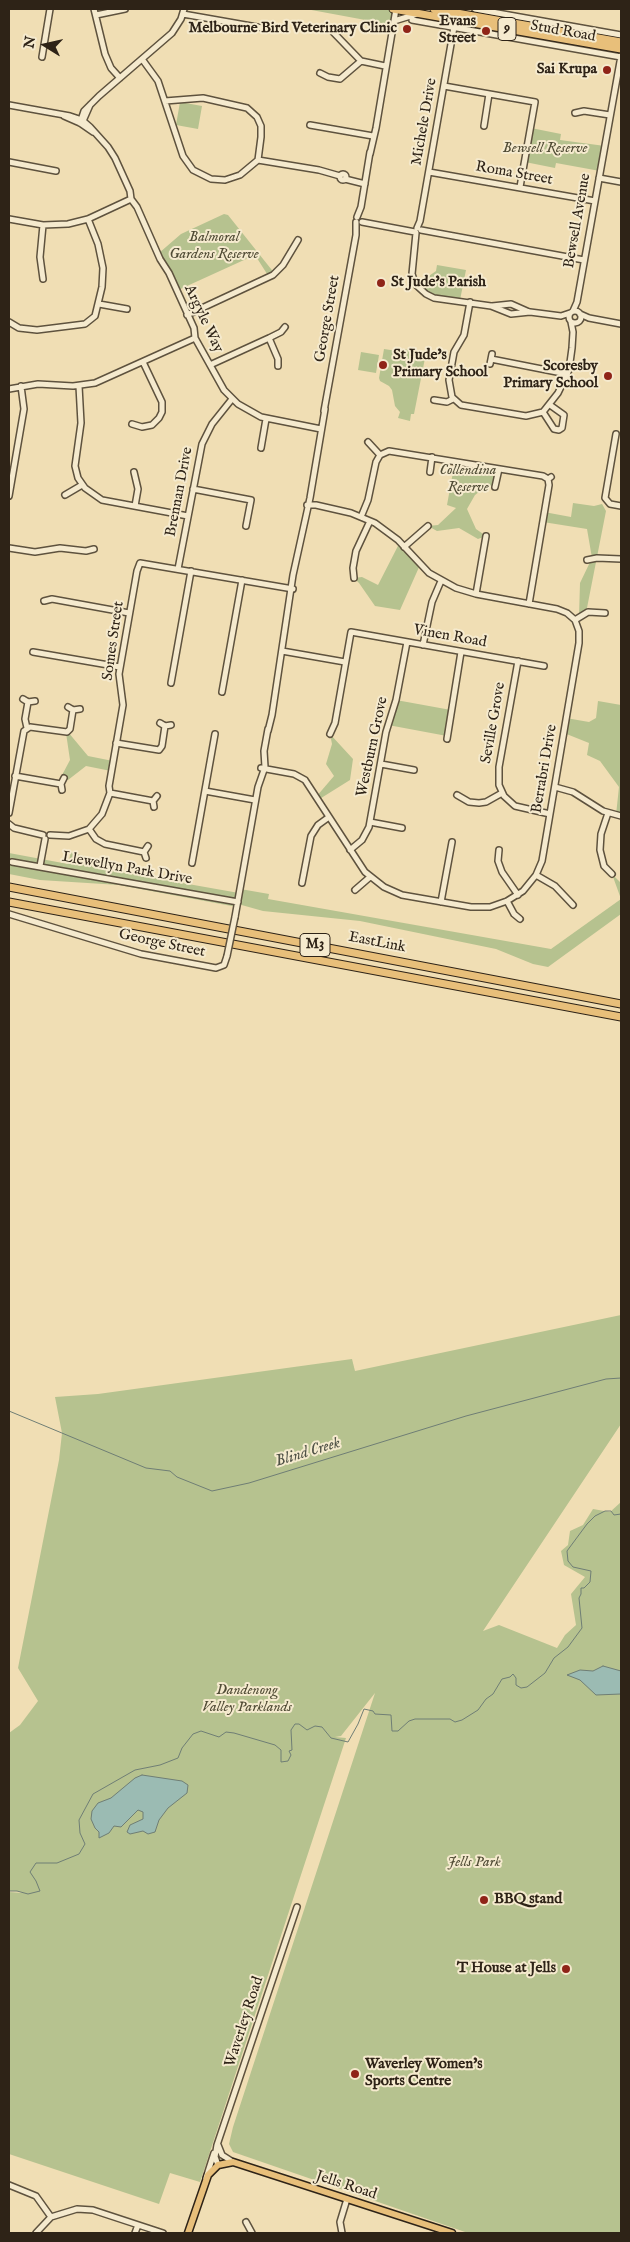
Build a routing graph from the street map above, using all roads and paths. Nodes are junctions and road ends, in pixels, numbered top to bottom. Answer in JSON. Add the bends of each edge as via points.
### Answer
{"nodes":[{"id":1,"x":50,"y":9,"type":"edge"},
{"id":2,"x":94,"y":9,"type":"edge"},
{"id":3,"x":124,"y":9,"type":"edge"},
{"id":4,"x":395,"y":9,"type":"edge"},
{"id":5,"x":434,"y":9,"type":"edge"},
{"id":6,"x":475,"y":9,"type":"edge"},
{"id":7,"x":183,"y":11,"type":"edge"},
{"id":8,"x":96,"y":15,"type":"junction"},
{"id":9,"x":415,"y":15,"type":"junction"},
{"id":10,"x":506,"y":18,"type":"edge"},
{"id":11,"x":394,"y":21,"type":"junction"},
{"id":12,"x":454,"y":27,"type":"junction"},
{"id":13,"x":274,"y":30,"type":"dead end"},
{"id":14,"x":333,"y":32,"type":"dead end"},
{"id":15,"x":621,"y":35,"type":"edge"},
{"id":16,"x":621,"y":42,"type":"edge"},
{"id":17,"x":621,"y":49,"type":"edge"},
{"id":18,"x":42,"y":57,"type":"dead end"},
{"id":19,"x":621,"y":57,"type":"edge"},
{"id":20,"x":142,"y":59,"type":"junction"},
{"id":21,"x":361,"y":61,"type":"junction"},
{"id":22,"x":385,"y":66,"type":"junction"},
{"id":23,"x":320,"y":73,"type":"dead end"},
{"id":24,"x":120,"y":78,"type":"junction"},
{"id":25,"x":444,"y":86,"type":"junction"},
{"id":26,"x":489,"y":94,"type":"junction"},
{"id":27,"x":165,"y":101,"type":"junction"},
{"id":28,"x":9,"y":105,"type":"edge"},
{"id":29,"x":575,"y":112,"type":"dead end"},
{"id":30,"x":610,"y":115,"type":"junction"},
{"id":31,"x":81,"y":121,"type":"junction"},
{"id":32,"x":310,"y":125,"type":"dead end"},
{"id":33,"x":484,"y":126,"type":"dead end"},
{"id":34,"x":371,"y":136,"type":"junction"},
{"id":35,"x":258,"y":160,"type":"junction"},
{"id":36,"x":9,"y":162,"type":"edge"},
{"id":37,"x":56,"y":171,"type":"dead end"},
{"id":38,"x":428,"y":172,"type":"junction"},
{"id":39,"x":599,"y":178,"type":"junction"},
{"id":40,"x":621,"y":182,"type":"edge"},
{"id":41,"x":365,"y":184,"type":"junction"},
{"id":42,"x":520,"y":187,"type":"junction"},
{"id":43,"x":131,"y":199,"type":"junction"},
{"id":44,"x":595,"y":201,"type":"junction"},
{"id":45,"x":9,"y":218,"type":"edge"},
{"id":46,"x":88,"y":219,"type":"junction"},
{"id":47,"x":361,"y":221,"type":"junction"},
{"id":48,"x":43,"y":225,"type":"junction"},
{"id":49,"x":418,"y":231,"type":"junction"},
{"id":50,"x":298,"y":240,"type":"dead end"},
{"id":51,"x":584,"y":260,"type":"junction"},
{"id":52,"x":43,"y":279,"type":"dead end"},
{"id":53,"x":470,"y":302,"type":"junction"},
{"id":54,"x":99,"y":304,"type":"junction"},
{"id":55,"x":500,"y":307,"type":"junction"},
{"id":56,"x":127,"y":309,"type":"dead end"},
{"id":57,"x":520,"y":311,"type":"junction"},
{"id":58,"x":187,"y":315,"type":"junction"},
{"id":59,"x":561,"y":316,"type":"junction"},
{"id":60,"x":576,"y":316,"type":"junction"},
{"id":61,"x":570,"y":321,"type":"junction"},
{"id":62,"x":9,"y":322,"type":"edge"},
{"id":63,"x":621,"y":324,"type":"edge"},
{"id":64,"x":285,"y":327,"type":"dead end"},
{"id":65,"x":573,"y":332,"type":"junction"},
{"id":66,"x":195,"y":338,"type":"junction"},
{"id":67,"x":269,"y":338,"type":"junction"},
{"id":68,"x":491,"y":359,"type":"dead end"},
{"id":69,"x":143,"y":362,"type":"junction"},
{"id":70,"x":210,"y":365,"type":"junction"},
{"id":71,"x":278,"y":366,"type":"dead end"},
{"id":72,"x":567,"y":374,"type":"junction"},
{"id":73,"x":21,"y":386,"type":"junction"},
{"id":74,"x":79,"y":386,"type":"junction"},
{"id":75,"x":9,"y":389,"type":"edge"},
{"id":76,"x":453,"y":398,"type":"junction"},
{"id":77,"x":232,"y":399,"type":"junction"},
{"id":78,"x":434,"y":400,"type":"dead end"},
{"id":79,"x":550,"y":404,"type":"junction"},
{"id":80,"x":543,"y":412,"type":"junction"},
{"id":81,"x":266,"y":419,"type":"junction"},
{"id":82,"x":132,"y":424,"type":"dead end"},
{"id":83,"x":319,"y":429,"type":"junction"},
{"id":84,"x":616,"y":434,"type":"dead end"},
{"id":85,"x":368,"y":442,"type":"dead end"},
{"id":86,"x":261,"y":448,"type":"dead end"},
{"id":87,"x":380,"y":455,"type":"junction"},
{"id":88,"x":432,"y":457,"type":"junction"},
{"id":89,"x":12,"y":462,"type":"edge"},
{"id":90,"x":499,"y":469,"type":"junction"},
{"id":91,"x":134,"y":472,"type":"dead end"},
{"id":92,"x":430,"y":472,"type":"dead end"},
{"id":93,"x":82,"y":485,"type":"junction"},
{"id":94,"x":495,"y":487,"type":"dead end"},
{"id":95,"x":193,"y":489,"type":"junction"},
{"id":96,"x":65,"y":495,"type":"dead end"},
{"id":97,"x":9,"y":496,"type":"edge"},
{"id":98,"x":308,"y":505,"type":"junction"},
{"id":99,"x":135,"y":506,"type":"junction"},
{"id":100,"x":621,"y":506,"type":"edge"},
{"id":101,"x":188,"y":516,"type":"junction"},
{"id":102,"x":361,"y":516,"type":"junction"},
{"id":103,"x":370,"y":521,"type":"junction"},
{"id":104,"x":246,"y":526,"type":"dead end"},
{"id":105,"x":428,"y":526,"type":"dead end"},
{"id":106,"x":486,"y":536,"type":"dead end"},
{"id":107,"x":9,"y":548,"type":"edge"},
{"id":108,"x":404,"y":548,"type":"junction"},
{"id":109,"x":94,"y":549,"type":"dead end"},
{"id":110,"x":587,"y":560,"type":"dead end"},
{"id":111,"x":621,"y":560,"type":"edge"},
{"id":112,"x":178,"y":569,"type":"junction"},
{"id":113,"x":191,"y":571,"type":"junction"},
{"id":114,"x":354,"y":578,"type":"dead end"},
{"id":115,"x":242,"y":580,"type":"junction"},
{"id":116,"x":441,"y":581,"type":"junction"},
{"id":117,"x":293,"y":589,"type":"junction"},
{"id":118,"x":476,"y":594,"type":"junction"},
{"id":119,"x":44,"y":601,"type":"dead end"},
{"id":120,"x":529,"y":604,"type":"junction"},
{"id":121,"x":605,"y":612,"type":"dead end"},
{"id":122,"x":130,"y":613,"type":"junction"},
{"id":123,"x":575,"y":620,"type":"junction"},
{"id":124,"x":406,"y":642,"type":"junction"},
{"id":125,"x":423,"y":645,"type":"junction"},
{"id":126,"x":282,"y":651,"type":"junction"},
{"id":127,"x":33,"y":652,"type":"dead end"},
{"id":128,"x":462,"y":652,"type":"junction"},
{"id":129,"x":345,"y":662,"type":"junction"},
{"id":130,"x":518,"y":662,"type":"junction"},
{"id":131,"x":544,"y":666,"type":"dead end"},
{"id":132,"x":120,"y":667,"type":"junction"},
{"id":133,"x":171,"y":683,"type":"dead end"},
{"id":134,"x":222,"y":692,"type":"dead end"},
{"id":135,"x":35,"y":701,"type":"dead end"},
{"id":136,"x":80,"y":709,"type":"dead end"},
{"id":137,"x":166,"y":724,"type":"dead end"},
{"id":138,"x":27,"y":728,"type":"junction"},
{"id":139,"x":214,"y":734,"type":"dead end"},
{"id":140,"x":330,"y":734,"type":"dead end"},
{"id":141,"x":447,"y":738,"type":"dead end"},
{"id":142,"x":116,"y":743,"type":"junction"},
{"id":143,"x":381,"y":764,"type":"junction"},
{"id":144,"x":264,"y":768,"type":"junction"},
{"id":145,"x":414,"y":770,"type":"dead end"},
{"id":146,"x":15,"y":776,"type":"junction"},
{"id":147,"x":64,"y":778,"type":"dead end"},
{"id":148,"x":60,"y":784,"type":"junction"},
{"id":149,"x":555,"y":787,"type":"junction"},
{"id":150,"x":62,"y":790,"type":"dead end"},
{"id":151,"x":205,"y":791,"type":"junction"},
{"id":152,"x":502,"y":793,"type":"junction"},
{"id":153,"x":110,"y":794,"type":"junction"},
{"id":154,"x":457,"y":795,"type":"dead end"},
{"id":155,"x":256,"y":800,"type":"junction"},
{"id":156,"x":155,"y":802,"type":"dead end"},
{"id":157,"x":9,"y":812,"type":"edge"},
{"id":158,"x":608,"y":813,"type":"junction"},
{"id":159,"x":550,"y":814,"type":"junction"},
{"id":160,"x":621,"y":816,"type":"edge"},
{"id":161,"x":329,"y":818,"type":"junction"},
{"id":162,"x":370,"y":822,"type":"junction"},
{"id":163,"x":9,"y":824,"type":"edge"},
{"id":164,"x":402,"y":828,"type":"dead end"},
{"id":165,"x":88,"y":829,"type":"junction"},
{"id":166,"x":46,"y":836,"type":"junction"},
{"id":167,"x":452,"y":842,"type":"dead end"},
{"id":168,"x":350,"y":850,"type":"junction"},
{"id":169,"x":499,"y":850,"type":"dead end"},
{"id":170,"x":146,"y":852,"type":"dead end"},
{"id":171,"x":12,"y":862,"type":"dead end"},
{"id":172,"x":192,"y":863,"type":"dead end"},
{"id":173,"x":40,"y":866,"type":"junction"},
{"id":174,"x":612,"y":874,"type":"dead end"},
{"id":175,"x":536,"y":875,"type":"junction"},
{"id":176,"x":370,"y":877,"type":"junction"},
{"id":177,"x":302,"y":883,"type":"dead end"},
{"id":178,"x":9,"y":887,"type":"edge"},
{"id":179,"x":355,"y":890,"type":"dead end"},
{"id":180,"x":518,"y":895,"type":"junction"},
{"id":181,"x":9,"y":902,"type":"edge"},
{"id":182,"x":238,"y":902,"type":"junction"},
{"id":183,"x":441,"y":902,"type":"junction"},
{"id":184,"x":507,"y":902,"type":"junction"},
{"id":185,"x":573,"y":905,"type":"dead end"},
{"id":186,"x":9,"y":914,"type":"edge"},
{"id":187,"x":520,"y":919,"type":"dead end"},
{"id":188,"x":621,"y":1004,"type":"edge"},
{"id":189,"x":621,"y":1017,"type":"edge"},
{"id":190,"x":297,"y":1907,"type":"dead end"},
{"id":191,"x":217,"y":2143,"type":"junction"},
{"id":192,"x":233,"y":2162,"type":"junction"},
{"id":193,"x":218,"y":2165,"type":"junction"},
{"id":194,"x":205,"y":2183,"type":"junction"},
{"id":195,"x":9,"y":2185,"type":"edge"},
{"id":196,"x":346,"y":2199,"type":"junction"},
{"id":197,"x":51,"y":2218,"type":"junction"},
{"id":198,"x":246,"y":2222,"type":"dead end"},
{"id":199,"x":138,"y":2225,"type":"junction"},
{"id":200,"x":36,"y":2233,"type":"edge"},
{"id":201,"x":135,"y":2233,"type":"edge"},
{"id":202,"x":163,"y":2233,"type":"edge"},
{"id":203,"x":188,"y":2233,"type":"edge"},
{"id":204,"x":252,"y":2233,"type":"edge"},
{"id":205,"x":342,"y":2233,"type":"edge"},
{"id":206,"x":452,"y":2233,"type":"edge"}],
"edges":[{"from":1,"to":18,"type":"street"},
{"from":2,"to":8,"type":"street"},
{"from":3,"to":8,"type":"street"},
{"from":4,"to":9,"type":"highway","name":"Stud Road","number":"9"},
{"from":4,"to":11,"type":"street","name":"George Street"},
{"from":5,"to":10,"type":"highway","name":"Stud Road","number":"9"},
{"from":6,"to":10,"type":"street","name":"Stud Road"},
{"from":7,"to":13,"type":"street"},
{"from":7,"to":20,"type":"street","via":[[172,33]]},
{"from":8,"to":24,"type":"street","via":[[106,58]]},
{"from":9,"to":10,"type":"highway","name":"Stud Road","number":"9"},
{"from":9,"to":11,"type":"street"},
{"from":9,"to":12,"type":"street","name":"Stud Road","via":[[423,22]]},
{"from":10,"to":15,"type":"street","name":"Stud Road"},
{"from":10,"to":16,"type":"highway","name":"Stud Road","number":"9"},
{"from":10,"to":17,"type":"highway","name":"Stud Road","number":"9"},
{"from":11,"to":22,"type":"street","name":"George Street"},
{"from":12,"to":19,"type":"street","name":"Stud Road"},
{"from":12,"to":25,"type":"street","name":"Michele Drive"},
{"from":14,"to":21,"type":"street"},
{"from":19,"to":30,"type":"street","name":"Bewsell Avenue"},
{"from":20,"to":24,"type":"street"},
{"from":20,"to":27,"type":"street","via":[[158,81]]},
{"from":21,"to":22,"type":"street"},
{"from":21,"to":23,"type":"street","via":[[340,79]]},
{"from":22,"to":34,"type":"street","name":"George Street"},
{"from":24,"to":31,"type":"street","via":[[90,105]]},
{"from":25,"to":26,"type":"street"},
{"from":25,"to":38,"type":"street","name":"Michele Drive"},
{"from":26,"to":33,"type":"street"},
{"from":26,"to":42,"type":"street","via":[[537,101]]},
{"from":27,"to":35,"type":"street","via":[[203,98],[247,108],[261,126]]},
{"from":27,"to":35,"type":"street","via":[[183,156],[198,173],[216,180],[232,179]]},
{"from":28,"to":31,"type":"street"},
{"from":29,"to":30,"type":"street"},
{"from":30,"to":39,"type":"street","name":"Bewsell Avenue"},
{"from":31,"to":43,"type":"street","name":"Argyle Way","via":[[108,147]]},
{"from":32,"to":34,"type":"street"},
{"from":34,"to":41,"type":"street","name":"George Street"},
{"from":35,"to":41,"type":"street","via":[[317,170]]},
{"from":36,"to":37,"type":"street"},
{"from":38,"to":42,"type":"street","name":"Roma Street"},
{"from":38,"to":49,"type":"street","name":"Michele Drive"},
{"from":39,"to":40,"type":"street"},
{"from":39,"to":44,"type":"street","name":"Bewsell Avenue"},
{"from":41,"to":47,"type":"street","name":"George Street"},
{"from":42,"to":44,"type":"street","name":"Roma Street"},
{"from":43,"to":46,"type":"street"},
{"from":43,"to":58,"type":"street","name":"Argyle Way","via":[[138,207]]},
{"from":44,"to":51,"type":"street","name":"Bewsell Avenue"},
{"from":45,"to":48,"type":"street"},
{"from":46,"to":48,"type":"street"},
{"from":46,"to":54,"type":"street","via":[[102,261]]},
{"from":47,"to":49,"type":"street"},
{"from":47,"to":83,"type":"street","name":"George Street"},
{"from":48,"to":52,"type":"street","via":[[40,256]]},
{"from":49,"to":51,"type":"street"},
{"from":49,"to":53,"type":"street","name":"Michele Drive","via":[[412,271],[418,288],[431,297]]},
{"from":50,"to":58,"type":"street","via":[[275,274]]},
{"from":51,"to":60,"type":"street","name":"Bewsell Avenue"},
{"from":53,"to":55,"type":"street","name":"Michele Drive"},
{"from":53,"to":76,"type":"street","via":[[464,335],[454,352],[449,385]]},
{"from":54,"to":56,"type":"street"},
{"from":54,"to":62,"type":"street","via":[[95,316],[85,324],[32,330]]},
{"from":55,"to":57,"type":"street","name":"Michele Drive","via":[[511,304]]},
{"from":55,"to":57,"type":"street","name":"Michele Drive","via":[[508,314]]},
{"from":57,"to":59,"type":"street","name":"Michele Drive"},
{"from":58,"to":66,"type":"street","name":"Argyle Way"},
{"from":59,"to":60,"type":"street","name":"Michele Drive"},
{"from":59,"to":61,"type":"street","name":"Michele Drive"},
{"from":60,"to":61,"type":"street","name":"Michele Drive"},
{"from":60,"to":63,"type":"street","name":"Michele Drive"},
{"from":60,"to":65,"type":"street","name":"Bewsell Avenue"},
{"from":61,"to":65,"type":"street"},
{"from":64,"to":67,"type":"street"},
{"from":65,"to":72,"type":"street"},
{"from":66,"to":69,"type":"street"},
{"from":66,"to":70,"type":"street","name":"Argyle Way"},
{"from":67,"to":70,"type":"street"},
{"from":67,"to":71,"type":"street"},
{"from":68,"to":72,"type":"street"},
{"from":69,"to":74,"type":"street","via":[[103,380]]},
{"from":69,"to":82,"type":"street","via":[[162,402],[162,412],[152,425]]},
{"from":70,"to":77,"type":"street","name":"Argyle Way"},
{"from":72,"to":79,"type":"street"},
{"from":73,"to":74,"type":"street"},
{"from":73,"to":75,"type":"street"},
{"from":73,"to":89,"type":"street","via":[[24,409]]},
{"from":74,"to":93,"type":"street","via":[[81,423],[76,466]]},
{"from":76,"to":78,"type":"street","via":[[447,402]]},
{"from":76,"to":80,"type":"street","via":[[461,404],[526,416]]},
{"from":77,"to":81,"type":"street","name":"Argyle Way"},
{"from":77,"to":95,"type":"street","name":"Brennan Drive","via":[[204,438]]},
{"from":79,"to":80,"type":"street"},
{"from":79,"to":80,"type":"street","via":[[564,415],[562,428],[554,429]]},
{"from":81,"to":83,"type":"street","name":"Argyle Way"},
{"from":81,"to":86,"type":"street"},
{"from":83,"to":98,"type":"street","name":"George Street"},
{"from":84,"to":100,"type":"street","via":[[604,503]]},
{"from":85,"to":87,"type":"street"},
{"from":87,"to":88,"type":"street","via":[[395,450]]},
{"from":87,"to":102,"type":"street"},
{"from":88,"to":90,"type":"street"},
{"from":88,"to":92,"type":"street"},
{"from":89,"to":97,"type":"street"},
{"from":90,"to":94,"type":"street"},
{"from":90,"to":120,"type":"street","via":[[549,478]]},
{"from":91,"to":99,"type":"street","via":[[138,487]]},
{"from":93,"to":96,"type":"street"},
{"from":93,"to":99,"type":"street","via":[[99,499]]},
{"from":95,"to":101,"type":"street","name":"Brennan Drive"},
{"from":95,"to":104,"type":"street","via":[[251,500]]},
{"from":98,"to":102,"type":"street"},
{"from":98,"to":117,"type":"street","name":"George Street"},
{"from":99,"to":101,"type":"street"},
{"from":101,"to":112,"type":"street","name":"Brennan Drive"},
{"from":102,"to":103,"type":"street"},
{"from":103,"to":108,"type":"street","via":[[386,530]]},
{"from":103,"to":114,"type":"street","via":[[356,551]]},
{"from":105,"to":108,"type":"street"},
{"from":106,"to":118,"type":"street"},
{"from":107,"to":109,"type":"street","via":[[35,552],[63,548]]},
{"from":108,"to":116,"type":"street"},
{"from":110,"to":111,"type":"street"},
{"from":112,"to":113,"type":"street","name":"Somes Street"},
{"from":112,"to":122,"type":"street","name":"Somes Street","via":[[140,563]]},
{"from":113,"to":115,"type":"street","name":"Somes Street"},
{"from":113,"to":133,"type":"street"},
{"from":115,"to":117,"type":"street","name":"Somes Street"},
{"from":115,"to":134,"type":"street"},
{"from":116,"to":118,"type":"street"},
{"from":116,"to":125,"type":"street","via":[[432,602]]},
{"from":117,"to":126,"type":"street","name":"George Street"},
{"from":118,"to":120,"type":"street"},
{"from":119,"to":122,"type":"street","via":[[52,599]]},
{"from":120,"to":123,"type":"street","via":[[561,610]]},
{"from":121,"to":123,"type":"street","via":[[590,611]]},
{"from":122,"to":132,"type":"street","name":"Somes Street"},
{"from":123,"to":149,"type":"street","name":"Berrabri Drive","via":[[579,643]]},
{"from":124,"to":125,"type":"street","name":"Vinen Road"},
{"from":124,"to":129,"type":"street","name":"Vinen Road","via":[[351,632]]},
{"from":124,"to":143,"type":"street","name":"Westburn Grove"},
{"from":125,"to":128,"type":"street","name":"Vinen Road"},
{"from":126,"to":129,"type":"street"},
{"from":126,"to":144,"type":"street","name":"George Street","via":[[269,714]]},
{"from":127,"to":132,"type":"street"},
{"from":128,"to":130,"type":"street","name":"Vinen Road"},
{"from":128,"to":141,"type":"street"},
{"from":129,"to":140,"type":"street","via":[[336,723]]},
{"from":130,"to":131,"type":"street","name":"Vinen Road"},
{"from":130,"to":152,"type":"street","name":"Seville Grove","via":[[498,771]]},
{"from":132,"to":142,"type":"street","name":"Somes Street","via":[[118,680],[123,705]]},
{"from":135,"to":138,"type":"street","via":[[26,700]]},
{"from":136,"to":138,"type":"street","via":[[71,708],[67,732]]},
{"from":137,"to":142,"type":"street","via":[[159,750]]},
{"from":138,"to":146,"type":"street"},
{"from":139,"to":151,"type":"street"},
{"from":142,"to":153,"type":"street","name":"Somes Street"},
{"from":143,"to":145,"type":"street"},
{"from":143,"to":162,"type":"street","name":"Westburn Grove"},
{"from":144,"to":155,"type":"street","name":"George Street"},
{"from":144,"to":161,"type":"street","name":"Berrabri Drive","via":[[294,774],[305,780]]},
{"from":146,"to":148,"type":"street"},
{"from":146,"to":157,"type":"street"},
{"from":147,"to":148,"type":"street"},
{"from":148,"to":150,"type":"street"},
{"from":149,"to":158,"type":"street","via":[[577,794]]},
{"from":149,"to":159,"type":"street","name":"Berrabri Drive"},
{"from":151,"to":155,"type":"street"},
{"from":151,"to":172,"type":"street"},
{"from":152,"to":154,"type":"street","via":[[479,803]]},
{"from":152,"to":159,"type":"street","via":[[518,807]]},
{"from":153,"to":156,"type":"street"},
{"from":153,"to":165,"type":"street","name":"Somes Street","via":[[100,816]]},
{"from":155,"to":182,"type":"street","name":"George Street"},
{"from":158,"to":160,"type":"street"},
{"from":158,"to":174,"type":"street","via":[[600,850],[603,863]]},
{"from":159,"to":175,"type":"street","name":"Berrabri Drive","via":[[543,857]]},
{"from":161,"to":168,"type":"street","name":"Berrabri Drive"},
{"from":161,"to":177,"type":"street","via":[[318,825],[311,836]]},
{"from":162,"to":164,"type":"street"},
{"from":162,"to":168,"type":"street","name":"Westburn Grove","via":[[362,840]]},
{"from":163,"to":166,"type":"street"},
{"from":165,"to":166,"type":"street","via":[[69,836]]},
{"from":165,"to":170,"type":"street","via":[[103,844]]},
{"from":166,"to":173,"type":"street"},
{"from":167,"to":183,"type":"street"},
{"from":168,"to":176,"type":"street","name":"Berrabri Drive"},
{"from":169,"to":180,"type":"street","via":[[502,872]]},
{"from":171,"to":173,"type":"street","name":"Llewellyn Park Drive"},
{"from":173,"to":182,"type":"street","name":"Llewellyn Park Drive"},
{"from":175,"to":180,"type":"street","name":"Berrabri Drive"},
{"from":175,"to":185,"type":"street","via":[[555,886]]},
{"from":176,"to":179,"type":"street"},
{"from":176,"to":183,"type":"street","name":"Berrabri Drive","via":[[397,893]]},
{"from":178,"to":188,"type":"highway","name":"EastLink","number":"M3"},
{"from":180,"to":184,"type":"street","name":"Berrabri Drive"},
{"from":181,"to":189,"type":"highway","name":"EastLink","number":"M3"},
{"from":182,"to":186,"type":"street","name":"George Street","bridge":true,"via":[[224,965],[216,968],[141,954]]},
{"from":183,"to":184,"type":"street","name":"Berrabri Drive","via":[[483,908]]},
{"from":184,"to":187,"type":"street"},
{"from":190,"to":191,"type":"street","name":"Waverley Road"},
{"from":191,"to":192,"type":"street","via":[[222,2155]]},
{"from":191,"to":193,"type":"street","name":"Waverley Road","via":[[215,2156]]},
{"from":191,"to":194,"type":"street","name":"Waverley Road"},
{"from":192,"to":193,"type":"main road","name":"Jells Road"},
{"from":192,"to":196,"type":"main road","name":"Jells Road"},
{"from":193,"to":194,"type":"main road","name":"Waverley Road","via":[[211,2170]]},
{"from":194,"to":203,"type":"main road","name":"Waverley Road"},
{"from":195,"to":197,"type":"street","via":[[36,2196]]},
{"from":196,"to":205,"type":"street","via":[[340,2222]]},
{"from":196,"to":206,"type":"main road","name":"Jells Road"},
{"from":197,"to":199,"type":"street","via":[[77,2209],[93,2210]]},
{"from":197,"to":200,"type":"street"},
{"from":198,"to":204,"type":"street"},
{"from":199,"to":201,"type":"street"},
{"from":199,"to":202,"type":"street"}]}
